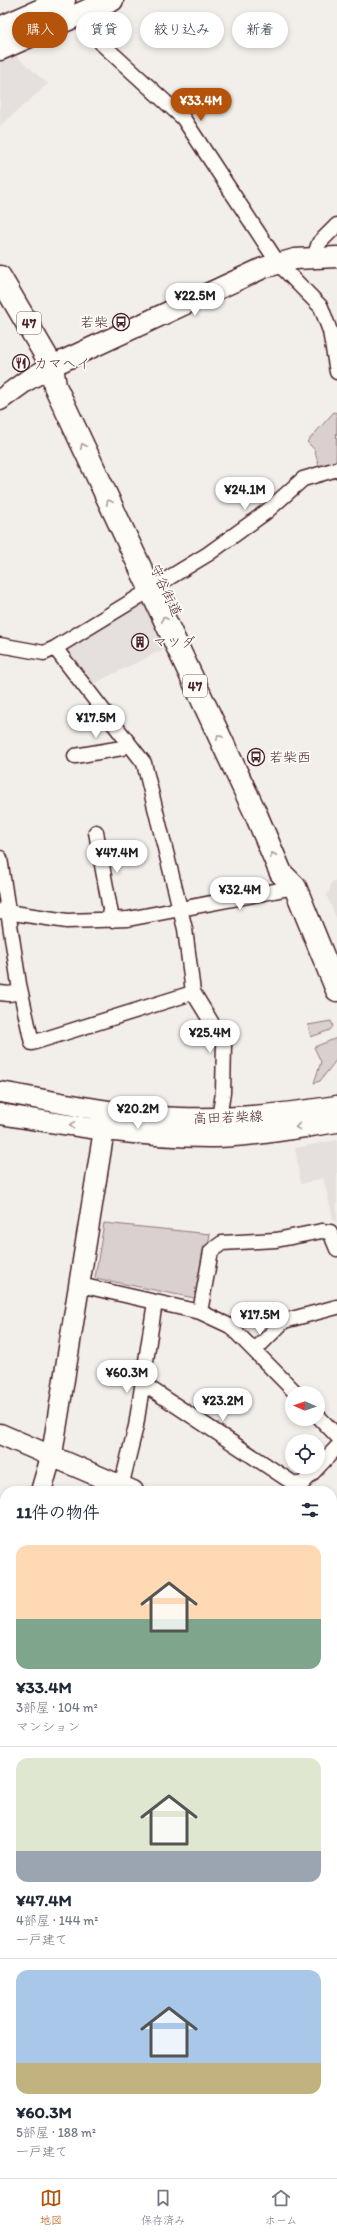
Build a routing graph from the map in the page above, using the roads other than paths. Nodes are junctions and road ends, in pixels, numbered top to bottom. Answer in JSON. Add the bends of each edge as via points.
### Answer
{"nodes":[{"id":1,"x":112,"y":0,"type":"edge"},
{"id":2,"x":59,"y":1,"type":"edge"},
{"id":3,"x":85,"y":12,"type":"edge"},
{"id":4,"x":76,"y":16,"type":"edge"},
{"id":5,"x":0,"y":28,"type":"edge"},
{"id":6,"x":106,"y":48,"type":"edge"},
{"id":7,"x":0,"y":49,"type":"edge"},
{"id":8,"x":337,"y":225,"type":"edge"},
{"id":9,"x":337,"y":257,"type":"edge"},
{"id":10,"x":314,"y":258,"type":"junction"},
{"id":11,"x":278,"y":263,"type":"junction"},
{"id":12,"x":0,"y":277,"type":"edge"},
{"id":13,"x":52,"y":366,"type":"junction"},
{"id":14,"x":337,"y":372,"type":"edge"},
{"id":15,"x":0,"y":400,"type":"edge"},
{"id":16,"x":337,"y":470,"type":"edge"},
{"id":17,"x":156,"y":586,"type":"junction"},
{"id":18,"x":0,"y":645,"type":"edge"},
{"id":19,"x":56,"y":648,"type":"junction"},
{"id":20,"x":128,"y":742,"type":"junction"},
{"id":21,"x":75,"y":756,"type":"dead end"},
{"id":22,"x":96,"y":832,"type":"dead end"},
{"id":23,"x":0,"y":858,"type":"edge"},
{"id":24,"x":295,"y":887,"type":"junction"},
{"id":25,"x":181,"y":909,"type":"junction"},
{"id":26,"x":4,"y":911,"type":"edge"},
{"id":27,"x":112,"y":920,"type":"junction"},
{"id":28,"x":337,"y":990,"type":"edge"},
{"id":29,"x":20,"y":992,"type":"junction"},
{"id":30,"x":0,"y":993,"type":"edge"},
{"id":31,"x":189,"y":994,"type":"dead end"},
{"id":32,"x":0,"y":1092,"type":"edge"},
{"id":33,"x":337,"y":1106,"type":"edge"},
{"id":34,"x":0,"y":1114,"type":"edge"},
{"id":35,"x":219,"y":1118,"type":"junction"},
{"id":36,"x":337,"y":1122,"type":"edge"},
{"id":37,"x":104,"y":1130,"type":"junction"},
{"id":38,"x":337,"y":1249,"type":"edge"},
{"id":39,"x":80,"y":1285,"type":"junction"},
{"id":40,"x":155,"y":1302,"type":"junction"},
{"id":41,"x":337,"y":1307,"type":"edge"},
{"id":42,"x":200,"y":1312,"type":"junction"},
{"id":43,"x":255,"y":1350,"type":"junction"},
{"id":44,"x":142,"y":1383,"type":"junction"},
{"id":45,"x":289,"y":1386,"type":"edge"},
{"id":46,"x":325,"y":1423,"type":"edge"},
{"id":47,"x":0,"y":1434,"type":"edge"},
{"id":48,"x":337,"y":1436,"type":"edge"},
{"id":49,"x":337,"y":1447,"type":"edge"},
{"id":50,"x":52,"y":1454,"type":"junction"},
{"id":51,"x":42,"y":1486,"type":"edge"},
{"id":52,"x":119,"y":1486,"type":"edge"},
{"id":53,"x":126,"y":1486,"type":"edge"}],
"edges":[{"from":1,"to":3,"type":"main road"},
{"from":2,"to":5,"type":"main road"},
{"from":4,"to":7,"type":"main road"},
{"from":6,"to":11,"type":"street","via":[[183,118]]},
{"from":8,"to":10,"type":"street","via":[[319,243]]},
{"from":9,"to":10,"type":"street"},
{"from":10,"to":11,"type":"street"},
{"from":11,"to":13,"type":"street"},
{"from":11,"to":14,"type":"street","via":[[321,307],[330,331]]},
{"from":12,"to":13,"type":"main road","name":"守谷街道","number":"47"},
{"from":13,"to":15,"type":"street"},
{"from":13,"to":17,"type":"main road","name":"守谷街道","number":"47","via":[[55,386]]},
{"from":16,"to":17,"type":"street","via":[[303,479],[266,512],[208,554]]},
{"from":17,"to":19,"type":"street"},
{"from":17,"to":24,"type":"main road","name":"守谷街道","number":"47","via":[[281,873]]},
{"from":18,"to":19,"type":"street","via":[[44,653]]},
{"from":19,"to":20,"type":"street"},
{"from":20,"to":21,"type":"street","via":[[122,748]]},
{"from":20,"to":25,"type":"street","via":[[144,763]]},
{"from":22,"to":27,"type":"street"},
{"from":23,"to":26,"type":"street"},
{"from":24,"to":25,"type":"street"},
{"from":24,"to":28,"type":"main road","name":"守谷街道","number":"47"},
{"from":25,"to":27,"type":"street"},
{"from":25,"to":35,"type":"street","via":[[193,992],[224,1043]]},
{"from":26,"to":27,"type":"street","via":[[67,921]]},
{"from":26,"to":29,"type":"street"},
{"from":29,"to":30,"type":"street"},
{"from":29,"to":31,"type":"street","via":[[32,1043]]},
{"from":32,"to":35,"type":"street","name":"高田若柴線","via":[[123,1112],[179,1118]]},
{"from":33,"to":35,"type":"street","name":"高田若柴線","via":[[254,1117]]},
{"from":37,"to":34,"type":"street","name":"高田若柴線","one_way":true},
{"from":36,"to":37,"type":"street","name":"高田若柴線","one_way":true,"via":[[218,1137],[178,1137]]},
{"from":37,"to":39,"type":"street"},
{"from":38,"to":42,"type":"street","via":[[330,1232],[322,1231],[276,1240],[222,1243],[211,1251]]},
{"from":39,"to":40,"type":"street"},
{"from":39,"to":50,"type":"street"},
{"from":40,"to":42,"type":"street"},
{"from":40,"to":44,"type":"street"},
{"from":41,"to":43,"type":"street","via":[[284,1321]]},
{"from":42,"to":43,"type":"street","via":[[230,1326]]},
{"from":43,"to":45,"type":"street"},
{"from":44,"to":49,"type":"street","via":[[299,1485]]},
{"from":44,"to":53,"type":"street"},
{"from":46,"to":48,"type":"street"},
{"from":47,"to":50,"type":"street"},
{"from":50,"to":51,"type":"street"},
{"from":50,"to":52,"type":"street"}]}
